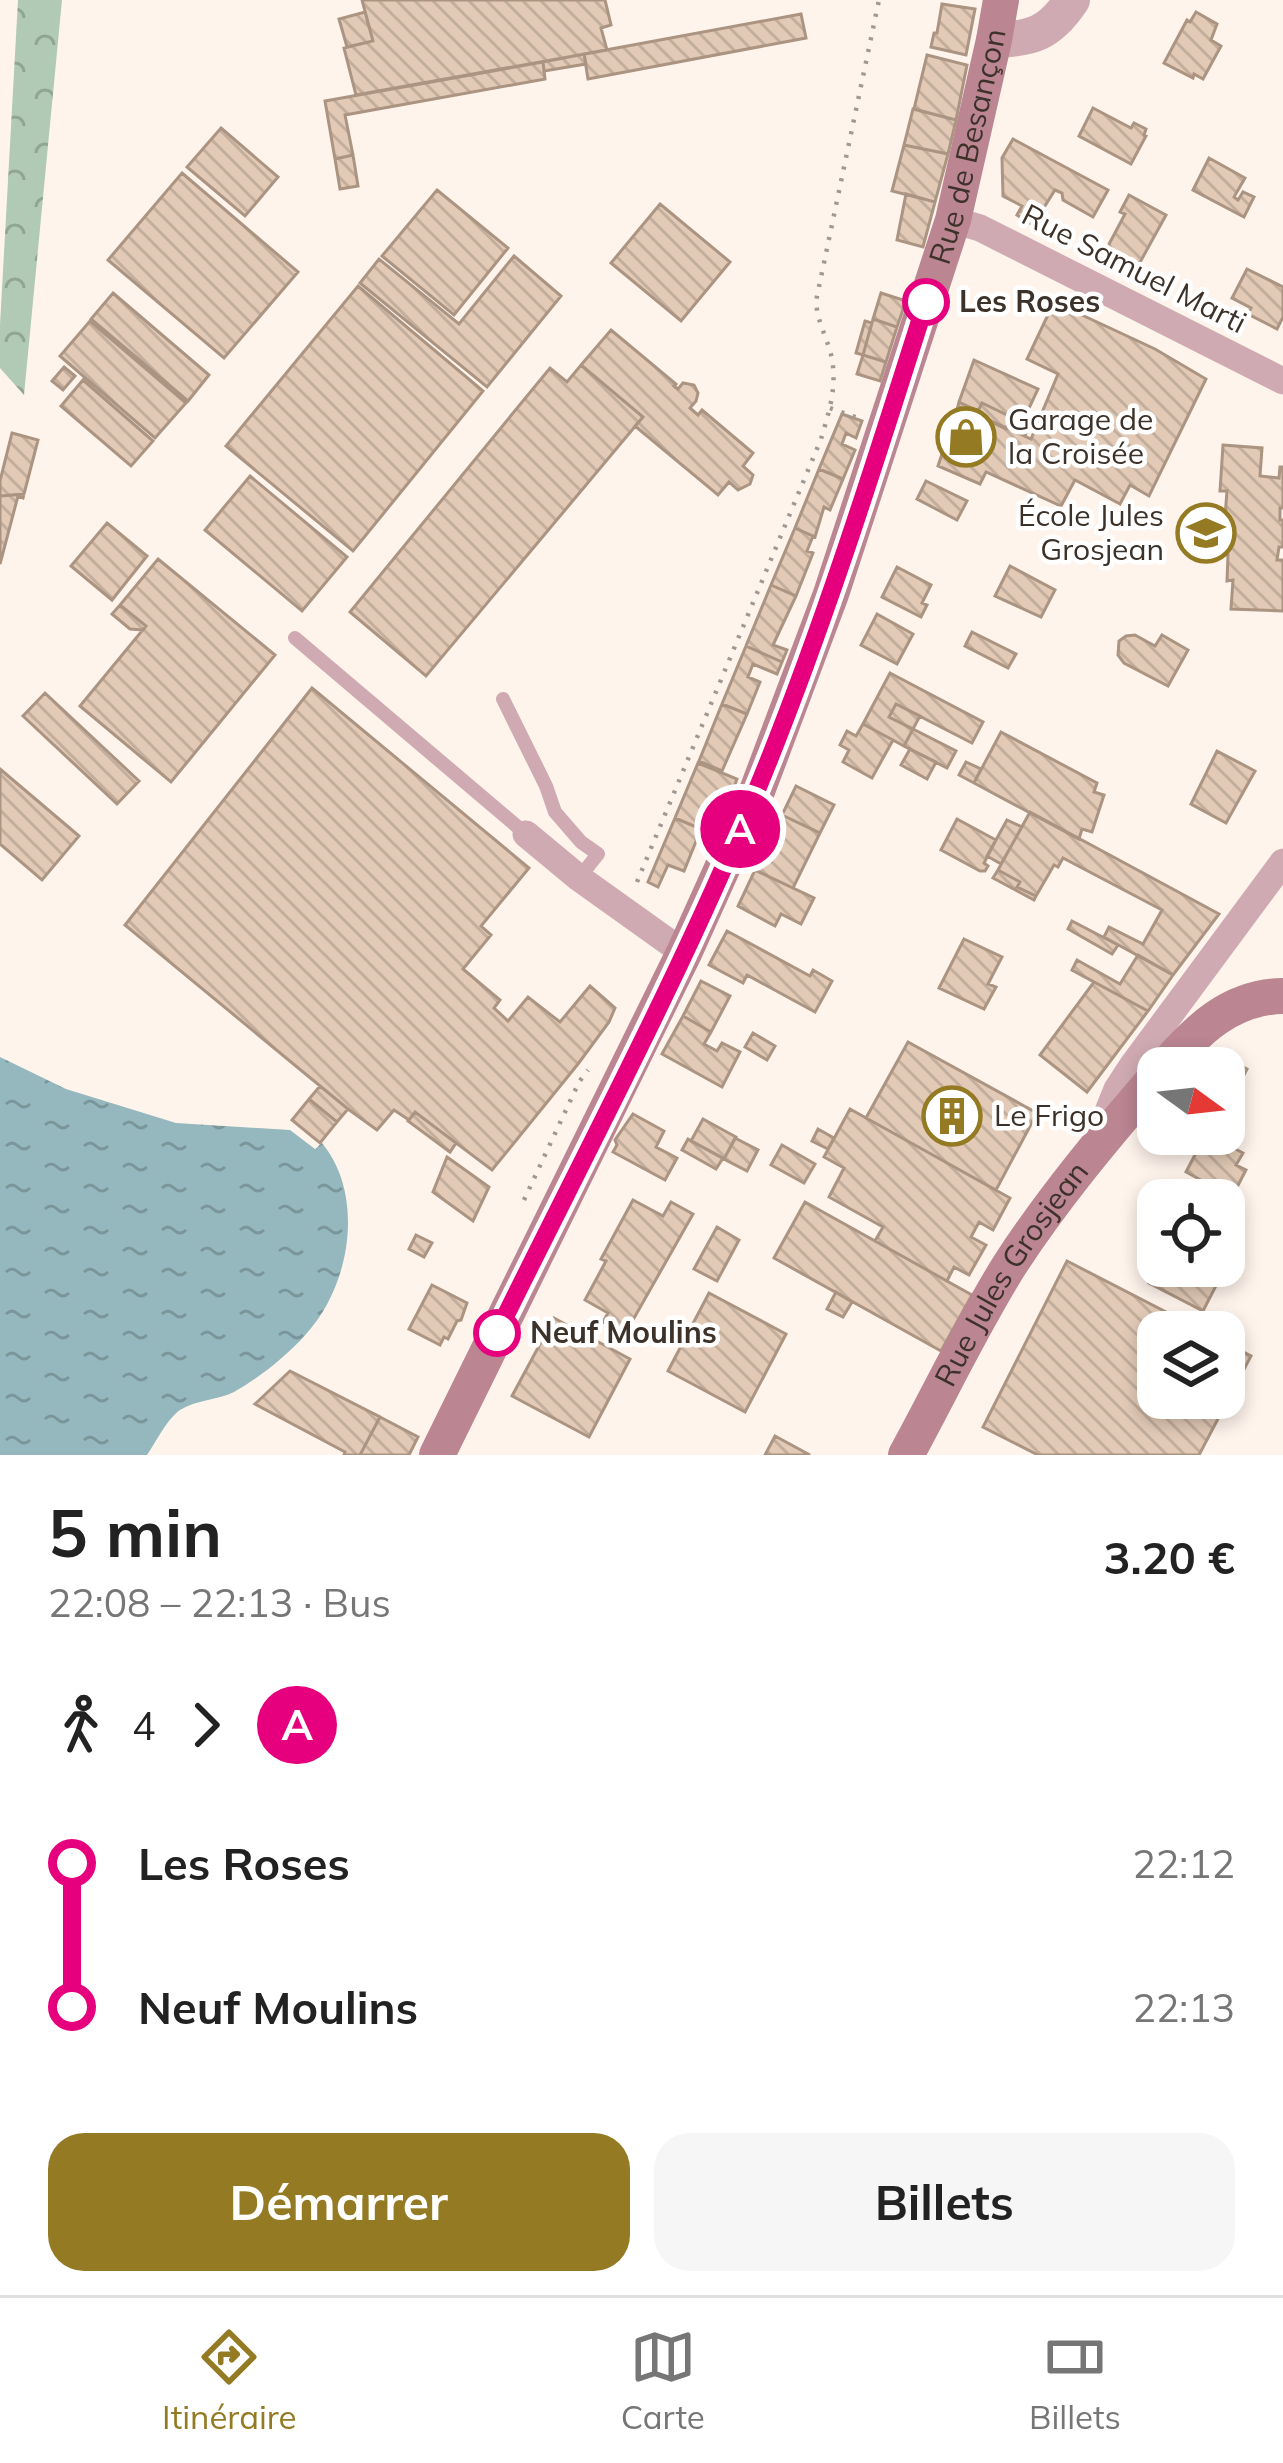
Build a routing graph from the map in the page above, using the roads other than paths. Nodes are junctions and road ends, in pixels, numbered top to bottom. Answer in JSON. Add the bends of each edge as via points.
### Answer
{"nodes":[{"id":1,"x":1000,"y":0,"type":"edge"},
{"id":2,"x":1072,"y":0,"type":"edge"},
{"id":3,"x":994,"y":40,"type":"junction"},
{"id":4,"x":952,"y":220,"type":"junction"},
{"id":5,"x":1283,"y":381,"type":"edge"},
{"id":6,"x":295,"y":638,"type":"dead end"},
{"id":7,"x":502,"y":699,"type":"dead end"},
{"id":8,"x":526,"y":834,"type":"joint"},
{"id":9,"x":1283,"y":862,"type":"edge"},
{"id":10,"x":579,"y":878,"type":"junction"},
{"id":11,"x":684,"y":953,"type":"junction"},
{"id":12,"x":1283,"y":996,"type":"edge"},
{"id":13,"x":1182,"y":1047,"type":"edge"},
{"id":14,"x":1137,"y":1098,"type":"edge"},
{"id":15,"x":1091,"y":1151,"type":"junction"},
{"id":16,"x":437,"y":1455,"type":"edge"},
{"id":17,"x":906,"y":1455,"type":"edge"}],
"edges":[{"from":1,"to":3,"type":"main road","name":"Rue de Besançon"},
{"from":2,"to":3,"type":"street","via":[[1046,31]]},
{"from":3,"to":4,"type":"main road","name":"Rue de Besançon"},
{"from":4,"to":5,"type":"street","name":"Rue Samuel Marti"},
{"from":4,"to":11,"type":"main road","name":"Rue de Besançon","via":[[831,594],[757,791]]},
{"from":6,"to":8,"type":"lane"},
{"from":7,"to":10,"type":"lane","via":[[555,812],[598,854]]},
{"from":8,"to":10,"type":"street"},
{"from":9,"to":15,"type":"street","name":"Rue Jules Grosjean","via":[[1132,1066]]},
{"from":10,"to":11,"type":"street"},
{"from":11,"to":16,"type":"main road","name":"Rue de Besançon"},
{"from":12,"to":13,"type":"main road","via":[[1225,1010]]},
{"from":14,"to":15,"type":"main road"},
{"from":15,"to":17,"type":"main road","name":"Rue Jules Grosjean","via":[[1006,1271]]}]}
